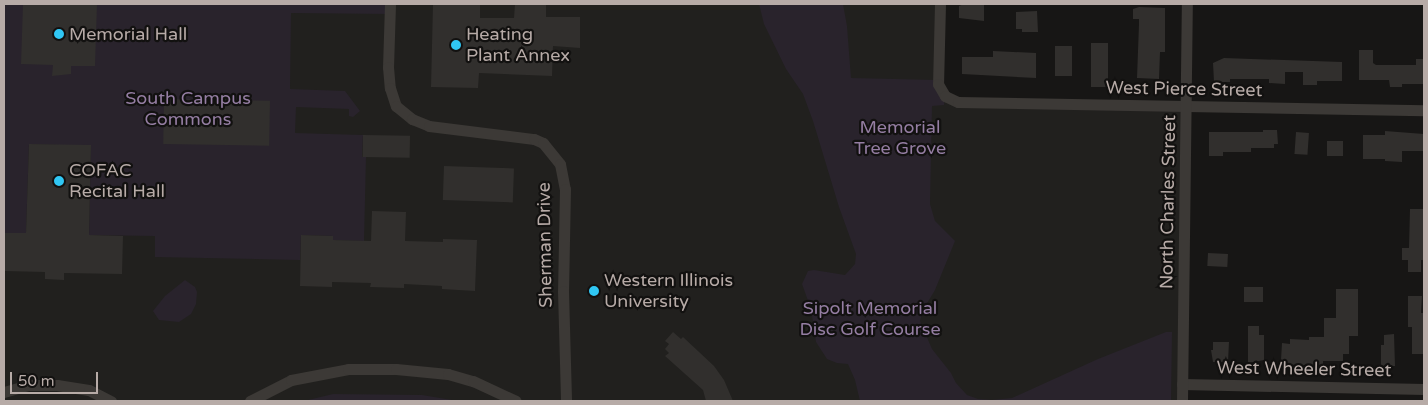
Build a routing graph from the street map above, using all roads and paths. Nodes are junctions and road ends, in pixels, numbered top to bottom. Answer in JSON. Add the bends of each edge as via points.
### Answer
{"nodes":[{"id":1,"x":390,"y":4,"type":"edge"},
{"id":2,"x":940,"y":4,"type":"edge"},
{"id":3,"x":1187,"y":4,"type":"edge"},
{"id":4,"x":1187,"y":106,"type":"junction"},
{"id":5,"x":1424,"y":110,"type":"edge"},
{"id":6,"x":1182,"y":384,"type":"junction"},
{"id":7,"x":1424,"y":389,"type":"edge"},
{"id":8,"x":4,"y":392,"type":"edge"},
{"id":9,"x":111,"y":401,"type":"edge"},
{"id":10,"x":250,"y":401,"type":"edge"},
{"id":11,"x":516,"y":401,"type":"edge"},
{"id":12,"x":566,"y":401,"type":"edge"},
{"id":13,"x":1182,"y":401,"type":"edge"}],
"edges":[{"from":1,"to":12,"type":"street","name":"Sherman Drive","via":[[388,67],[396,106],[412,119],[429,126],[534,139],[543,143],[560,164],[565,189]]},
{"from":2,"to":4,"type":"street","name":"West Pierce Street","via":[[938,84],[944,96],[958,102]]},
{"from":3,"to":4,"type":"street","name":"North Charles Street"},
{"from":4,"to":5,"type":"street","name":"West Pierce Street"},
{"from":4,"to":6,"type":"street","name":"North Charles Street"},
{"from":6,"to":7,"type":"street","name":"West Wheeler Street"},
{"from":6,"to":13,"type":"street","name":"North Charles Street"},
{"from":8,"to":9,"type":"street","via":[[29,385],[57,385],[88,390]]},
{"from":10,"to":11,"type":"street","via":[[290,380],[348,369],[448,374],[473,381]]}]}
